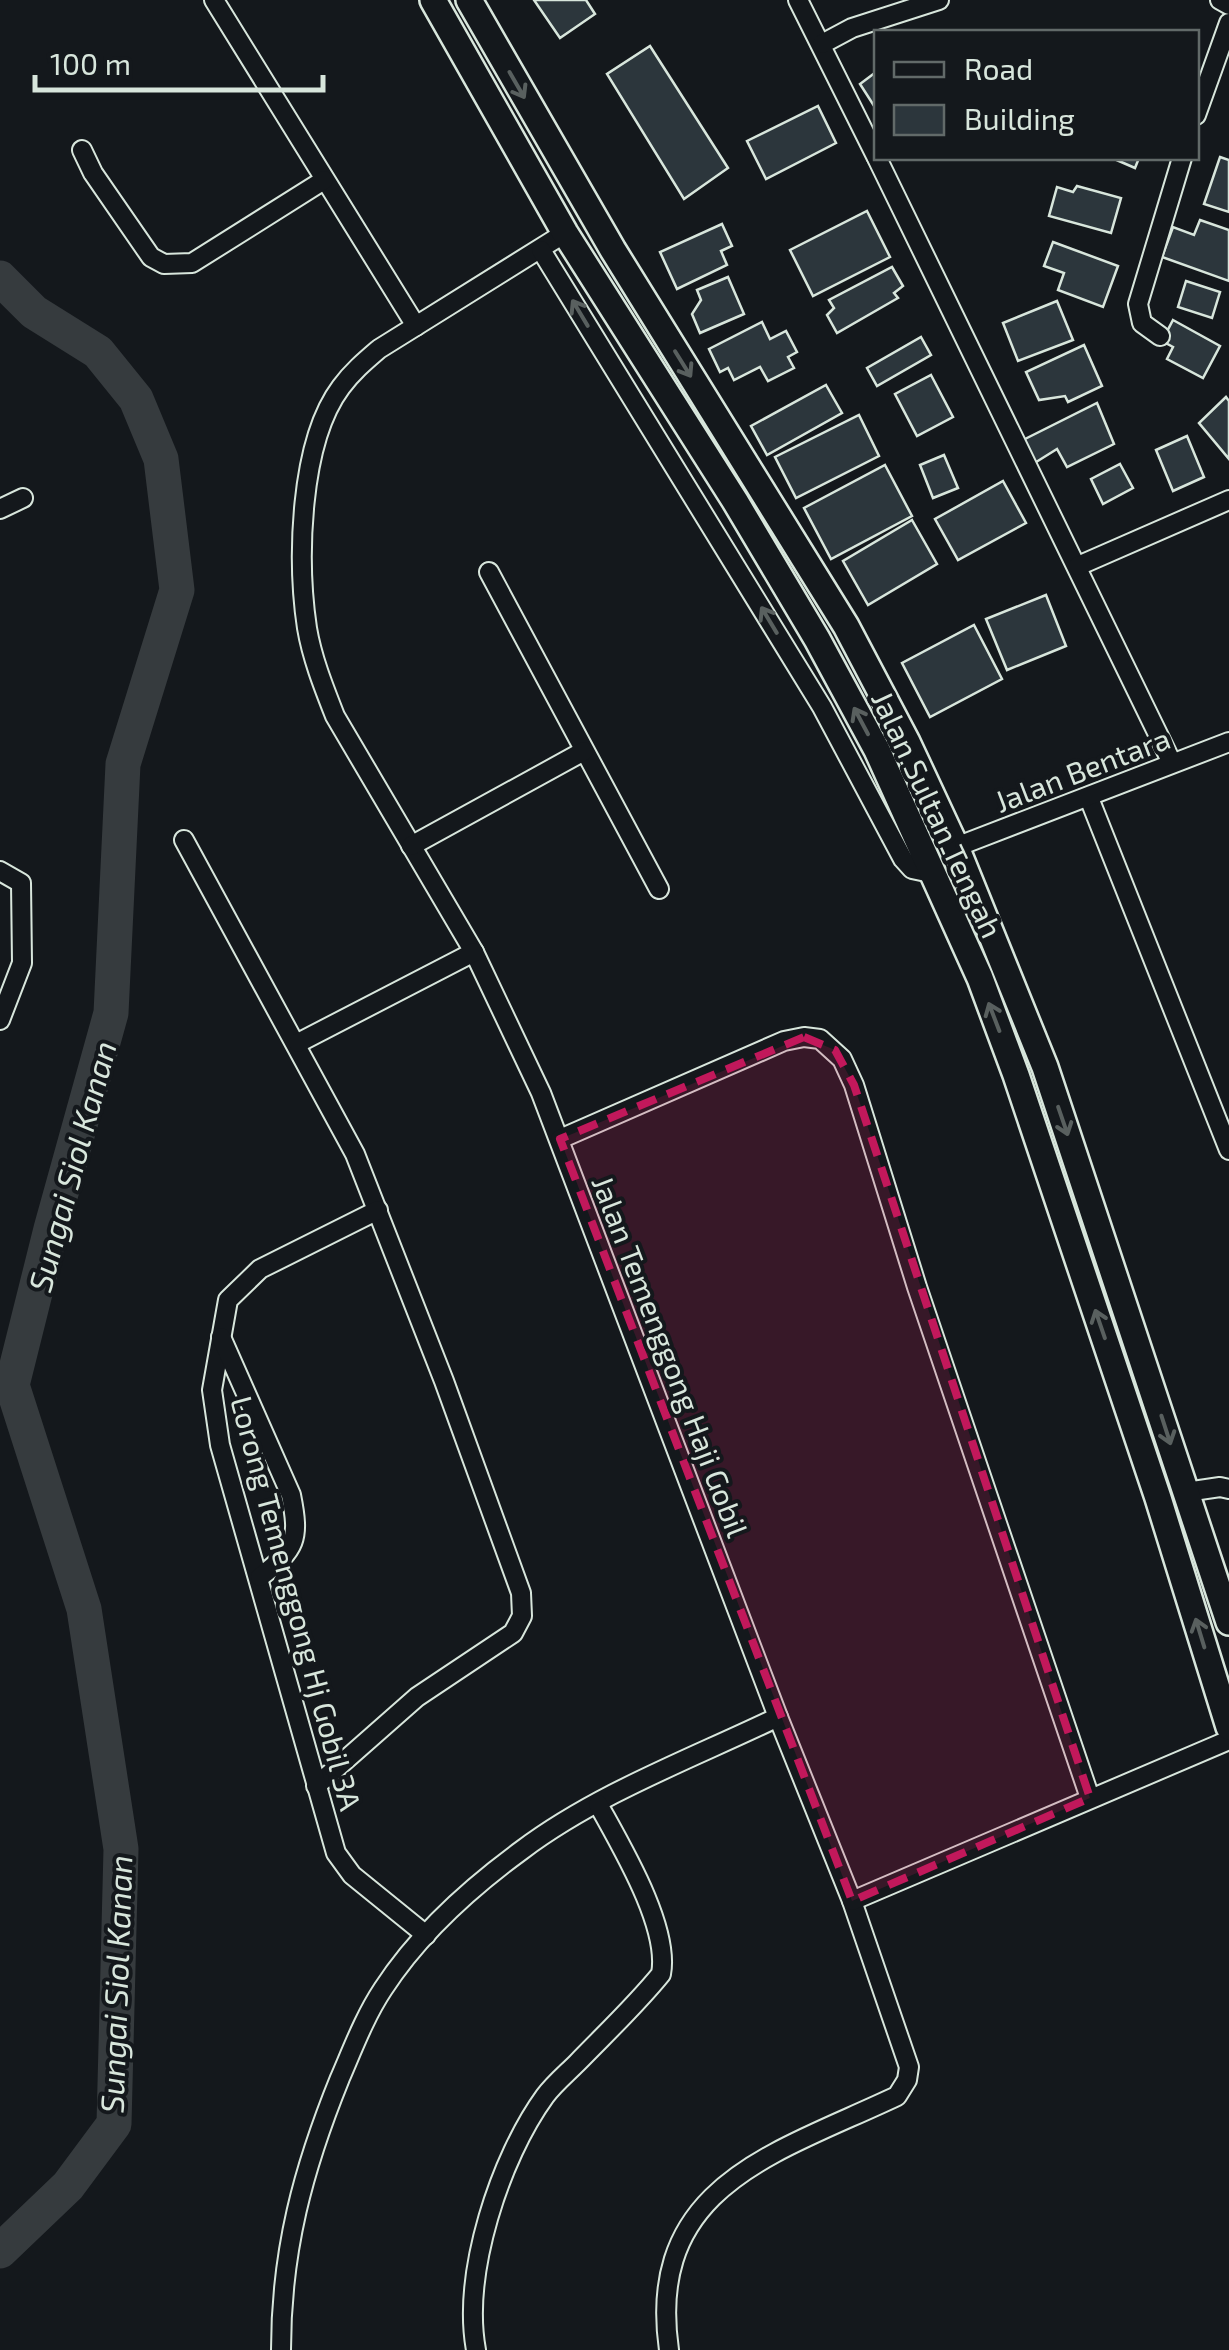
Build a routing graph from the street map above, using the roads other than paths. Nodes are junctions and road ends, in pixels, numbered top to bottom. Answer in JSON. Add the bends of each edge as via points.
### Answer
{"nodes":[{"id":1,"x":214,"y":0,"type":"edge"},
{"id":2,"x":433,"y":0,"type":"edge"},
{"id":3,"x":468,"y":0,"type":"edge"},
{"id":4,"x":798,"y":0,"type":"edge"},
{"id":5,"x":939,"y":0,"type":"edge"},
{"id":6,"x":1220,"y":0,"type":"edge"},
{"id":7,"x":1229,"y":4,"type":"edge"},
{"id":8,"x":1229,"y":23,"type":"edge"},
{"id":9,"x":822,"y":44,"type":"junction"},
{"id":10,"x":1199,"y":107,"type":"edge"},
{"id":11,"x":82,"y":150,"type":"dead end"},
{"id":12,"x":874,"y":151,"type":"edge"},
{"id":13,"x":878,"y":160,"type":"edge"},
{"id":14,"x":1181,"y":160,"type":"edge"},
{"id":15,"x":324,"y":180,"type":"junction"},
{"id":16,"x":565,"y":233,"type":"junction"},
{"id":17,"x":540,"y":250,"type":"junction"},
{"id":18,"x":416,"y":326,"type":"junction"},
{"id":19,"x":1160,"y":336,"type":"dead end"},
{"id":20,"x":23,"y":498,"type":"dead end"},
{"id":21,"x":1229,"y":500,"type":"edge"},
{"id":22,"x":0,"y":508,"type":"edge"},
{"id":23,"x":1078,"y":566,"type":"junction"},
{"id":24,"x":489,"y":572,"type":"dead end"},
{"id":25,"x":1229,"y":742,"type":"edge"},
{"id":26,"x":584,"y":751,"type":"junction"},
{"id":27,"x":1172,"y":762,"type":"junction"},
{"id":28,"x":1089,"y":798,"type":"junction"},
{"id":29,"x":184,"y":840,"type":"dead end"},
{"id":30,"x":411,"y":846,"type":"junction"},
{"id":31,"x":956,"y":847,"type":"junction"},
{"id":32,"x":0,"y":871,"type":"edge"},
{"id":33,"x":932,"y":873,"type":"junction"},
{"id":34,"x":658,"y":888,"type":"dead end"},
{"id":35,"x":474,"y":952,"type":"junction"},
{"id":36,"x":0,"y":1020,"type":"edge"},
{"id":37,"x":298,"y":1044,"type":"junction"},
{"id":38,"x":560,"y":1140,"type":"junction"},
{"id":39,"x":1229,"y":1150,"type":"edge"},
{"id":40,"x":378,"y":1210,"type":"junction"},
{"id":41,"x":221,"y":1338,"type":"junction"},
{"id":42,"x":1229,"y":1489,"type":"edge"},
{"id":43,"x":1186,"y":1492,"type":"junction"},
{"id":44,"x":260,"y":1576,"type":"junction"},
{"id":45,"x":1229,"y":1622,"type":"edge"},
{"id":46,"x":778,"y":1718,"type":"junction"},
{"id":47,"x":1229,"y":1726,"type":"edge"},
{"id":48,"x":1229,"y":1740,"type":"edge"},
{"id":49,"x":316,"y":1786,"type":"junction"},
{"id":50,"x":1090,"y":1798,"type":"junction"},
{"id":51,"x":598,"y":1804,"type":"junction"},
{"id":52,"x":852,"y":1901,"type":"junction"},
{"id":53,"x":426,"y":1935,"type":"junction"},
{"id":54,"x":281,"y":2350,"type":"edge"},
{"id":55,"x":476,"y":2350,"type":"edge"},
{"id":56,"x":669,"y":2350,"type":"edge"}],
"edges":[{"from":1,"to":15,"type":"street"},
{"from":2,"to":16,"type":"main road","name":"Jalan Sultan Tengah"},
{"from":3,"to":31,"type":"main road","name":"Jalan Sultan Tengah","one_way":true,"via":[[613,250],[846,626]]},
{"from":4,"to":9,"type":"street"},
{"from":5,"to":9,"type":"street"},
{"from":6,"to":7,"type":"street"},
{"from":8,"to":10,"type":"street"},
{"from":9,"to":12,"type":"street"},
{"from":11,"to":15,"type":"street","via":[[152,258],[164,264],[206,256]]},
{"from":13,"to":23,"type":"street"},
{"from":14,"to":19,"type":"street","via":[[1138,304],[1142,323]]},
{"from":15,"to":18,"type":"street"},
{"from":16,"to":17,"type":"street","name":"Jalan Temenggong Haji Gobil"},
{"from":33,"to":16,"type":"main road","name":"Jalan Sultan Tengah","one_way":true,"via":[[817,639]]},
{"from":17,"to":18,"type":"street","name":"Jalan Temenggong Haji Gobil"},
{"from":33,"to":17,"type":"street","one_way":true,"via":[[912,869],[904,859],[822,707]]},
{"from":18,"to":30,"type":"street","name":"Jalan Temenggong Haji Gobil","via":[[357,367],[338,390],[308,468],[302,513],[307,627],[320,678]]},
{"from":20,"to":22,"type":"street"},
{"from":21,"to":23,"type":"street"},
{"from":23,"to":27,"type":"street"},
{"from":24,"to":26,"type":"street"},
{"from":25,"to":27,"type":"street","name":"Jalan Bentara"},
{"from":26,"to":30,"type":"street"},
{"from":26,"to":34,"type":"street"},
{"from":27,"to":28,"type":"street","name":"Jalan Bentara"},
{"from":28,"to":31,"type":"street","name":"Jalan Bentara"},
{"from":28,"to":39,"type":"street"},
{"from":29,"to":37,"type":"street"},
{"from":30,"to":35,"type":"street","name":"Jalan Temenggong Haji Gobil"},
{"from":31,"to":43,"type":"main road","name":"Jalan Sultan Tengah","one_way":true,"via":[[1045,1067]]},
{"from":32,"to":36,"type":"street","via":[[21,883],[22,951]]},
{"from":47,"to":33,"type":"main road","name":"Jalan Sultan Tengah","one_way":true,"via":[[1016,1075]]},
{"from":35,"to":37,"type":"street"},
{"from":35,"to":38,"type":"street","name":"Jalan Temenggong Haji Gobil"},
{"from":37,"to":40,"type":"street"},
{"from":38,"to":46,"type":"street","name":"Jalan Temenggong Haji Gobil"},
{"from":38,"to":50,"type":"street","via":[[784,1041],[820,1039],[835,1050],[854,1085]]},
{"from":40,"to":41,"type":"street","name":"Lorong Temenggong Hj Gobil 3A","via":[[245,1282],[228,1300]]},
{"from":40,"to":49,"type":"street","via":[[521,1593],[522,1616],[514,1633],[417,1698]]},
{"from":41,"to":44,"type":"street","name":"Lorong Temenggong Hj Gobil 3A","via":[[214,1409]]},
{"from":41,"to":44,"type":"street","via":[[295,1514],[293,1547]]},
{"from":42,"to":43,"type":"street"},
{"from":43,"to":45,"type":"main road","name":"Jalan Sultan Tengah"},
{"from":44,"to":49,"type":"street","name":"Lorong Temenggong Hj Gobil 3A"},
{"from":46,"to":51,"type":"street"},
{"from":46,"to":52,"type":"street","name":"Jalan Temenggong Haji Gobil"},
{"from":48,"to":50,"type":"street"},
{"from":49,"to":53,"type":"street","name":"Lorong Temenggong Hj Gobil 3A","via":[[343,1865]]},
{"from":50,"to":52,"type":"street"},
{"from":51,"to":53,"type":"street","via":[[524,1848]]},
{"from":51,"to":55,"type":"street","via":[[660,1934],[661,1974],[546,2095],[524,2132],[485,2232]]},
{"from":52,"to":56,"type":"street","name":"Jalan Temenggong Haji Gobil","via":[[904,2050],[907,2080],[897,2096],[753,2164],[718,2188],[699,2210],[670,2278],[664,2314]]},
{"from":53,"to":54,"type":"street","via":[[382,1989],[314,2140],[292,2220]]}]}
